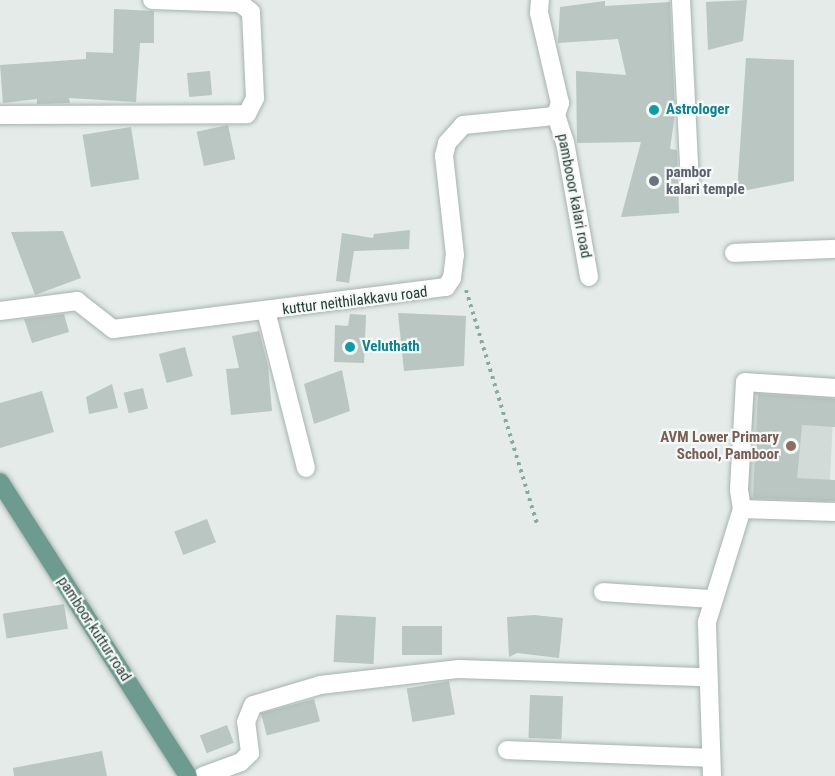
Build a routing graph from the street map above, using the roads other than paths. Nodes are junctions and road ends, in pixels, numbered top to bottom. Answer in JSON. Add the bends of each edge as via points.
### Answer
{"nodes":[{"id":1,"x":152,"y":0,"type":"edge"},
{"id":2,"x":540,"y":0,"type":"edge"},
{"id":3,"x":681,"y":0,"type":"edge"},
{"id":4,"x":0,"y":115,"type":"edge"},
{"id":5,"x":556,"y":115,"type":"junction"},
{"id":6,"x":690,"y":185,"type":"dead end"},
{"id":7,"x":835,"y":249,"type":"edge"},
{"id":8,"x":734,"y":253,"type":"dead end"},
{"id":9,"x":589,"y":277,"type":"dead end"},
{"id":10,"x":0,"y":310,"type":"edge"},
{"id":11,"x":266,"y":311,"type":"junction"},
{"id":12,"x":835,"y":388,"type":"edge"},
{"id":13,"x":306,"y":468,"type":"dead end"},
{"id":14,"x":0,"y":482,"type":"edge"},
{"id":15,"x":742,"y":509,"type":"junction"},
{"id":16,"x":835,"y":512,"type":"edge"},
{"id":17,"x":603,"y":592,"type":"dead end"},
{"id":18,"x":712,"y":599,"type":"junction"},
{"id":19,"x":706,"y":676,"type":"junction"},
{"id":20,"x":507,"y":750,"type":"dead end"},
{"id":21,"x":712,"y":767,"type":"edge"},
{"id":22,"x":188,"y":776,"type":"edge"},
{"id":23,"x":203,"y":776,"type":"edge"}],
"edges":[{"from":1,"to":4,"type":"street","via":[[240,3],[251,12],[255,98],[248,114]]},
{"from":2,"to":5,"type":"street","via":[[539,13],[560,103]]},
{"from":3,"to":6,"type":"street"},
{"from":5,"to":9,"type":"street","name":"pambooor kalari road","via":[[565,142]]},
{"from":5,"to":11,"type":"street","name":"kuttur neithilakkavu road","via":[[464,126],[447,143],[444,156],[455,255],[452,278],[438,291]]},
{"from":7,"to":8,"type":"street"},
{"from":10,"to":11,"type":"street","name":"kuttur neithilakkavu road","via":[[77,301],[112,329]]},
{"from":11,"to":13,"type":"street"},
{"from":12,"to":15,"type":"street","via":[[745,382],[739,489]]},
{"from":14,"to":22,"type":"main road","name":"pamboor kuttur road"},
{"from":15,"to":16,"type":"street"},
{"from":15,"to":18,"type":"street"},
{"from":17,"to":18,"type":"street"},
{"from":18,"to":19,"type":"street"},
{"from":19,"to":21,"type":"street"},
{"from":19,"to":23,"type":"street","via":[[459,669],[320,685],[253,705],[246,722],[250,753],[241,762]]},
{"from":20,"to":21,"type":"street"}]}
